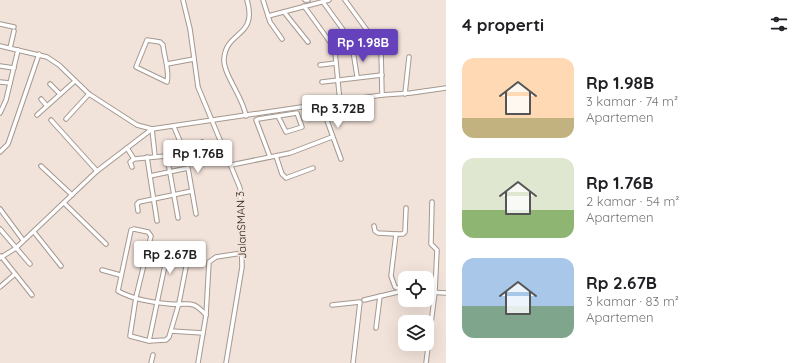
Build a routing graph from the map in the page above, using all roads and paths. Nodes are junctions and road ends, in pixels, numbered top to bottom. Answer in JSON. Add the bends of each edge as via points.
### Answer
{"nodes":[{"id":1,"x":183,"y":0,"type":"edge"},
{"id":2,"x":248,"y":0,"type":"edge"},
{"id":3,"x":263,"y":0,"type":"edge"},
{"id":4,"x":306,"y":0,"type":"edge"},
{"id":5,"x":329,"y":0,"type":"edge"},
{"id":6,"x":345,"y":0,"type":"edge"},
{"id":7,"x":323,"y":2,"type":"junction"},
{"id":8,"x":305,"y":6,"type":"junction"},
{"id":9,"x":284,"y":12,"type":"junction"},
{"id":10,"x":268,"y":16,"type":"junction"},
{"id":11,"x":0,"y":24,"type":"edge"},
{"id":12,"x":368,"y":33,"type":"dead end"},
{"id":13,"x":349,"y":38,"type":"dead end"},
{"id":14,"x":282,"y":39,"type":"dead end"},
{"id":15,"x":308,"y":42,"type":"dead end"},
{"id":16,"x":330,"y":42,"type":"dead end"},
{"id":17,"x":0,"y":46,"type":"edge"},
{"id":18,"x":10,"y":48,"type":"junction"},
{"id":19,"x":381,"y":48,"type":"dead end"},
{"id":20,"x":18,"y":50,"type":"junction"},
{"id":21,"x":353,"y":51,"type":"dead end"},
{"id":22,"x":335,"y":52,"type":"dead end"},
{"id":23,"x":39,"y":54,"type":"junction"},
{"id":24,"x":409,"y":57,"type":"dead end"},
{"id":25,"x":194,"y":59,"type":"junction"},
{"id":26,"x":336,"y":63,"type":"junction"},
{"id":27,"x":167,"y":64,"type":"junction"},
{"id":28,"x":320,"y":65,"type":"dead end"},
{"id":29,"x":0,"y":66,"type":"edge"},
{"id":30,"x":14,"y":68,"type":"junction"},
{"id":31,"x":382,"y":74,"type":"junction"},
{"id":32,"x":357,"y":76,"type":"junction"},
{"id":33,"x":338,"y":80,"type":"junction"},
{"id":34,"x":75,"y":81,"type":"junction"},
{"id":35,"x":0,"y":82,"type":"edge"},
{"id":36,"x":322,"y":82,"type":"dead end"},
{"id":37,"x":10,"y":83,"type":"junction"},
{"id":38,"x":50,"y":84,"type":"dead end"},
{"id":39,"x":446,"y":88,"type":"edge"},
{"id":40,"x":60,"y":94,"type":"junction"},
{"id":41,"x":89,"y":94,"type":"junction"},
{"id":42,"x":405,"y":94,"type":"junction"},
{"id":43,"x":382,"y":95,"type":"junction"},
{"id":44,"x":0,"y":99,"type":"edge"},
{"id":45,"x":41,"y":99,"type":"dead end"},
{"id":46,"x":6,"y":100,"type":"junction"},
{"id":47,"x":340,"y":102,"type":"junction"},
{"id":48,"x":321,"y":104,"type":"junction"},
{"id":49,"x":47,"y":106,"type":"junction"},
{"id":50,"x":0,"y":113,"type":"edge"},
{"id":51,"x":37,"y":115,"type":"dead end"},
{"id":52,"x":246,"y":116,"type":"junction"},
{"id":53,"x":278,"y":116,"type":"junction"},
{"id":54,"x":66,"y":119,"type":"dead end"},
{"id":55,"x":51,"y":120,"type":"dead end"},
{"id":56,"x":212,"y":121,"type":"junction"},
{"id":57,"x":174,"y":127,"type":"junction"},
{"id":58,"x":152,"y":129,"type":"junction"},
{"id":59,"x":332,"y":137,"type":"junction"},
{"id":60,"x":202,"y":142,"type":"dead end"},
{"id":61,"x":127,"y":148,"type":"junction"},
{"id":62,"x":0,"y":152,"type":"edge"},
{"id":63,"x":184,"y":153,"type":"junction"},
{"id":64,"x":147,"y":156,"type":"junction"},
{"id":65,"x":155,"y":156,"type":"junction"},
{"id":66,"x":276,"y":156,"type":"junction"},
{"id":67,"x":270,"y":157,"type":"junction"},
{"id":68,"x":134,"y":159,"type":"junction"},
{"id":69,"x":341,"y":159,"type":"dead end"},
{"id":70,"x":168,"y":162,"type":"junction"},
{"id":71,"x":231,"y":165,"type":"junction"},
{"id":72,"x":40,"y":166,"type":"dead end"},
{"id":73,"x":132,"y":167,"type":"dead end"},
{"id":74,"x":313,"y":168,"type":"dead end"},
{"id":75,"x":97,"y":171,"type":"junction"},
{"id":76,"x":170,"y":172,"type":"junction"},
{"id":77,"x":150,"y":176,"type":"junction"},
{"id":78,"x":192,"y":191,"type":"junction"},
{"id":79,"x":174,"y":194,"type":"junction"},
{"id":80,"x":72,"y":195,"type":"junction"},
{"id":81,"x":154,"y":198,"type":"junction"},
{"id":82,"x":432,"y":202,"type":"dead end"},
{"id":83,"x":64,"y":203,"type":"junction"},
{"id":84,"x":406,"y":208,"type":"dead end"},
{"id":85,"x":0,"y":209,"type":"edge"},
{"id":86,"x":138,"y":211,"type":"dead end"},
{"id":87,"x":196,"y":214,"type":"dead end"},
{"id":88,"x":178,"y":218,"type":"dead end"},
{"id":89,"x":157,"y":221,"type":"dead end"},
{"id":90,"x":374,"y":226,"type":"dead end"},
{"id":91,"x":0,"y":229,"type":"edge"},
{"id":92,"x":34,"y":232,"type":"junction"},
{"id":93,"x":396,"y":234,"type":"junction"},
{"id":94,"x":23,"y":240,"type":"junction"},
{"id":95,"x":106,"y":244,"type":"dead end"},
{"id":96,"x":169,"y":246,"type":"dead end"},
{"id":97,"x":16,"y":248,"type":"junction"},
{"id":98,"x":242,"y":253,"type":"junction"},
{"id":99,"x":0,"y":256,"type":"edge"},
{"id":100,"x":146,"y":257,"type":"junction"},
{"id":101,"x":166,"y":260,"type":"junction"},
{"id":102,"x":30,"y":264,"type":"dead end"},
{"id":103,"x":62,"y":266,"type":"dead end"},
{"id":104,"x":102,"y":270,"type":"dead end"},
{"id":105,"x":16,"y":274,"type":"junction"},
{"id":106,"x":120,"y":275,"type":"junction"},
{"id":107,"x":0,"y":287,"type":"edge"},
{"id":108,"x":398,"y":288,"type":"edge"},
{"id":109,"x":398,"y":292,"type":"edge"},
{"id":110,"x":435,"y":292,"type":"junction"},
{"id":111,"x":446,"y":293,"type":"edge"},
{"id":112,"x":32,"y":295,"type":"dead end"},
{"id":113,"x":380,"y":296,"type":"junction"},
{"id":114,"x":136,"y":297,"type":"junction"},
{"id":115,"x":364,"y":300,"type":"dead end"},
{"id":116,"x":157,"y":301,"type":"junction"},
{"id":117,"x":179,"y":303,"type":"junction"},
{"id":118,"x":332,"y":305,"type":"dead end"},
{"id":119,"x":206,"y":315,"type":"junction"},
{"id":120,"x":376,"y":328,"type":"dead end"},
{"id":121,"x":171,"y":331,"type":"junction"},
{"id":122,"x":203,"y":333,"type":"junction"},
{"id":123,"x":149,"y":341,"type":"junction"},
{"id":124,"x":153,"y":355,"type":"dead end"},
{"id":125,"x":152,"y":363,"type":"edge"},
{"id":126,"x":198,"y":363,"type":"edge"},
{"id":127,"x":226,"y":363,"type":"edge"},
{"id":128,"x":353,"y":363,"type":"edge"},
{"id":129,"x":426,"y":363,"type":"edge"}],
"edges":[{"from":1,"to":25,"type":"street","name":"JalanSMAN 3","via":[[190,25]]},
{"from":2,"to":52,"type":"street","via":[[250,21],[229,44],[224,60]]},
{"from":3,"to":10,"type":"street"},
{"from":4,"to":8,"type":"street"},
{"from":5,"to":7,"type":"street"},
{"from":6,"to":12,"type":"street"},
{"from":7,"to":8,"type":"street"},
{"from":7,"to":13,"type":"street"},
{"from":8,"to":9,"type":"street"},
{"from":8,"to":16,"type":"street"},
{"from":9,"to":10,"type":"street"},
{"from":9,"to":15,"type":"street"},
{"from":10,"to":14,"type":"street"},
{"from":11,"to":18,"type":"street","via":[[14,29]]},
{"from":17,"to":18,"type":"street"},
{"from":18,"to":20,"type":"street"},
{"from":19,"to":31,"type":"street"},
{"from":20,"to":23,"type":"street"},
{"from":20,"to":30,"type":"street"},
{"from":21,"to":32,"type":"street"},
{"from":22,"to":26,"type":"street"},
{"from":23,"to":34,"type":"street","via":[[59,65]]},
{"from":23,"to":62,"type":"street","via":[[8,144]]},
{"from":24,"to":42,"type":"street"},
{"from":25,"to":27,"type":"street"},
{"from":25,"to":56,"type":"street","name":"JalanSMAN 3","via":[[198,88]]},
{"from":26,"to":28,"type":"street"},
{"from":26,"to":33,"type":"street"},
{"from":27,"to":27,"type":"street","via":[[162,44],[148,40],[137,68],[167,82]]},
{"from":29,"to":30,"type":"street"},
{"from":30,"to":37,"type":"street"},
{"from":31,"to":32,"type":"street"},
{"from":31,"to":43,"type":"street"},
{"from":32,"to":33,"type":"street"},
{"from":33,"to":36,"type":"street"},
{"from":33,"to":47,"type":"street"},
{"from":34,"to":40,"type":"street"},
{"from":34,"to":41,"type":"street"},
{"from":35,"to":37,"type":"street"},
{"from":37,"to":46,"type":"street"},
{"from":38,"to":40,"type":"street"},
{"from":39,"to":42,"type":"street"},
{"from":40,"to":49,"type":"street"},
{"from":41,"to":54,"type":"street"},
{"from":41,"to":58,"type":"street","via":[[137,125]]},
{"from":42,"to":43,"type":"street"},
{"from":43,"to":47,"type":"street"},
{"from":44,"to":46,"type":"street"},
{"from":45,"to":49,"type":"street"},
{"from":46,"to":50,"type":"street"},
{"from":47,"to":48,"type":"street"},
{"from":48,"to":52,"type":"street"},
{"from":48,"to":59,"type":"street"},
{"from":49,"to":51,"type":"street"},
{"from":52,"to":56,"type":"street"},
{"from":53,"to":53,"type":"street","via":[[297,113],[302,127],[286,132]]},
{"from":53,"to":67,"type":"street","via":[[256,120]]},
{"from":55,"to":75,"type":"street"},
{"from":56,"to":57,"type":"street"},
{"from":56,"to":71,"type":"street","name":"JalanSMAN 3"},
{"from":57,"to":58,"type":"street"},
{"from":57,"to":63,"type":"street"},
{"from":58,"to":61,"type":"street"},
{"from":58,"to":65,"type":"street"},
{"from":59,"to":66,"type":"street"},
{"from":59,"to":69,"type":"street"},
{"from":60,"to":63,"type":"street"},
{"from":61,"to":68,"type":"street"},
{"from":61,"to":75,"type":"street"},
{"from":63,"to":70,"type":"street"},
{"from":64,"to":65,"type":"street"},
{"from":64,"to":68,"type":"street"},
{"from":64,"to":77,"type":"street"},
{"from":65,"to":70,"type":"street","via":[[166,156]]},
{"from":66,"to":67,"type":"street"},
{"from":66,"to":74,"type":"street","via":[[286,178]]},
{"from":67,"to":71,"type":"street"},
{"from":68,"to":73,"type":"street","via":[[130,162]]},
{"from":70,"to":76,"type":"street"},
{"from":71,"to":98,"type":"street","name":"JalanSMAN 3","via":[[240,188]]},
{"from":72,"to":80,"type":"street"},
{"from":75,"to":80,"type":"street"},
{"from":76,"to":77,"type":"street"},
{"from":76,"to":78,"type":"street","via":[[188,168]]},
{"from":76,"to":79,"type":"street"},
{"from":77,"to":81,"type":"street"},
{"from":78,"to":79,"type":"street"},
{"from":78,"to":87,"type":"street"},
{"from":79,"to":81,"type":"street"},
{"from":79,"to":88,"type":"street"},
{"from":80,"to":83,"type":"street"},
{"from":81,"to":86,"type":"street","via":[[137,202]]},
{"from":81,"to":89,"type":"street"},
{"from":82,"to":110,"type":"street","via":[[431,244],[437,250]]},
{"from":83,"to":92,"type":"street"},
{"from":83,"to":95,"type":"street"},
{"from":84,"to":93,"type":"street","via":[[405,232]]},
{"from":85,"to":94,"type":"street"},
{"from":90,"to":93,"type":"street","via":[[378,233]]},
{"from":91,"to":97,"type":"street"},
{"from":92,"to":94,"type":"street"},
{"from":92,"to":103,"type":"street"},
{"from":93,"to":108,"type":"street","via":[[392,280]]},
{"from":94,"to":97,"type":"street"},
{"from":96,"to":101,"type":"street"},
{"from":97,"to":99,"type":"street"},
{"from":97,"to":102,"type":"street"},
{"from":98,"to":119,"type":"street","via":[[216,257],[209,262]]},
{"from":98,"to":127,"type":"street","name":"JalanSMAN 3","via":[[241,284]]},
{"from":99,"to":105,"type":"street"},
{"from":100,"to":101,"type":"street"},
{"from":100,"to":106,"type":"street","via":[[150,234],[132,230]]},
{"from":100,"to":114,"type":"street"},
{"from":101,"to":116,"type":"street"},
{"from":101,"to":117,"type":"street","via":[[186,265]]},
{"from":104,"to":106,"type":"street"},
{"from":105,"to":107,"type":"street"},
{"from":105,"to":112,"type":"street"},
{"from":106,"to":114,"type":"street","via":[[118,291]]},
{"from":109,"to":113,"type":"street"},
{"from":110,"to":111,"type":"street"},
{"from":110,"to":129,"type":"street"},
{"from":113,"to":115,"type":"street"},
{"from":113,"to":120,"type":"street"},
{"from":114,"to":116,"type":"street"},
{"from":114,"to":123,"type":"street","via":[[129,334],[131,337]]},
{"from":116,"to":117,"type":"street"},
{"from":116,"to":123,"type":"street"},
{"from":117,"to":119,"type":"street","via":[[194,304]]},
{"from":117,"to":121,"type":"street"},
{"from":118,"to":128,"type":"street","via":[[360,302]]},
{"from":119,"to":122,"type":"street"},
{"from":121,"to":122,"type":"street"},
{"from":121,"to":123,"type":"street","via":[[166,340]]},
{"from":122,"to":126,"type":"street"},
{"from":124,"to":125,"type":"street"}]}
